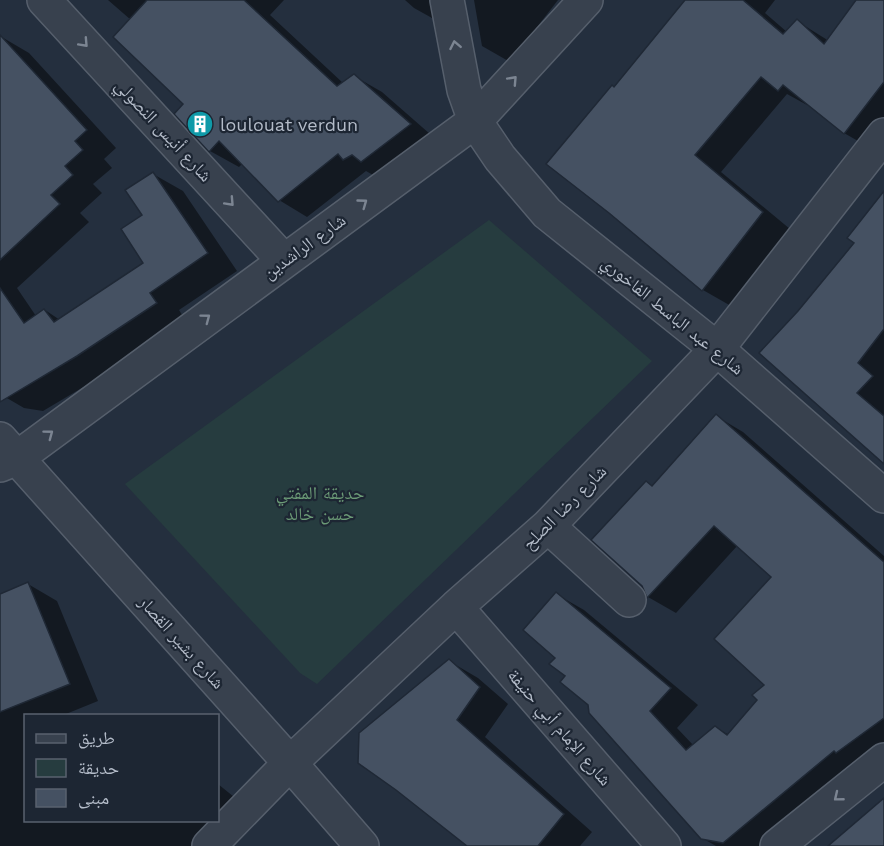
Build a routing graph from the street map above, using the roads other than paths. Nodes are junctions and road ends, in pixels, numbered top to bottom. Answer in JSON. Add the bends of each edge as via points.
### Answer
{"nodes":[{"id":1,"x":44,"y":0,"type":"edge"},
{"id":2,"x":447,"y":0,"type":"edge"},
{"id":3,"x":586,"y":0,"type":"edge"},
{"id":4,"x":475,"y":121,"type":"junction"},
{"id":5,"x":884,"y":135,"type":"edge"},
{"id":6,"x":284,"y":261,"type":"junction"},
{"id":7,"x":717,"y":349,"type":"junction"},
{"id":8,"x":6,"y":454,"type":"edge"},
{"id":9,"x":884,"y":496,"type":"edge"},
{"id":10,"x":548,"y":526,"type":"junction"},
{"id":11,"x":629,"y":600,"type":"dead end"},
{"id":12,"x":456,"y":607,"type":"junction"},
{"id":13,"x":884,"y":760,"type":"edge"},
{"id":14,"x":291,"y":763,"type":"junction"},
{"id":15,"x":209,"y":846,"type":"edge"},
{"id":16,"x":362,"y":846,"type":"edge"},
{"id":17,"x":664,"y":846,"type":"edge"},
{"id":18,"x":777,"y":846,"type":"edge"}],
"edges":[{"from":1,"to":6,"type":"street","name":"شارع أنيس النصولي","one_way":true},
{"from":4,"to":2,"type":"street","name":"شارع عبد الباسط الفاخوري","one_way":true,"via":[[464,90]]},
{"from":4,"to":3,"type":"street","name":"شارع الراشدين","one_way":true},
{"from":6,"to":4,"type":"street","name":"شارع الراشدين","one_way":true},
{"from":4,"to":7,"type":"street","name":"شارع عبد الباسط الفاخوري","via":[[500,158],[547,213]]},
{"from":5,"to":7,"type":"street","name":"شارع رضا الصلح"},
{"from":8,"to":6,"type":"street","name":"شارع الراشدين","one_way":true},
{"from":7,"to":9,"type":"street","name":"شارع عبد الباسط الفاخوري"},
{"from":7,"to":10,"type":"street","name":"شارع رضا الصلح"},
{"from":8,"to":14,"type":"street","name":"شارع بشير القصار"},
{"from":10,"to":11,"type":"street"},
{"from":10,"to":12,"type":"street","name":"شارع رضا الصلح"},
{"from":12,"to":14,"type":"street","name":"شارع رضا الصلح"},
{"from":12,"to":17,"type":"street","name":"شارع الإمام أبي حنيفة"},
{"from":13,"to":18,"type":"street","one_way":true},
{"from":14,"to":15,"type":"street","name":"شارع رضا الصلح"},
{"from":14,"to":16,"type":"street","name":"شارع بشير القصار"}]}
